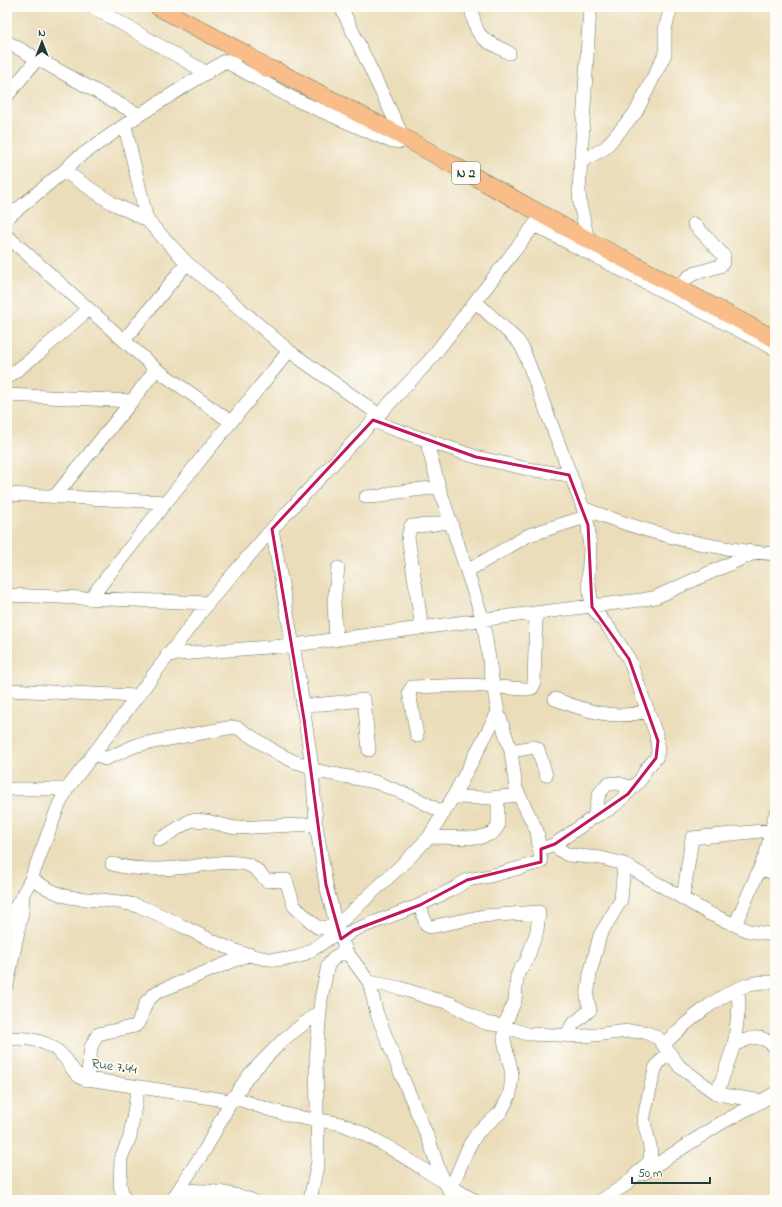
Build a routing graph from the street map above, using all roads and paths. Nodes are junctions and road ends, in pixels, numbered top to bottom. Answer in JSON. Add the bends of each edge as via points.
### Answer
{"nodes":[{"id":1,"x":93,"y":7,"type":"edge"},
{"id":2,"x":158,"y":7,"type":"edge"},
{"id":3,"x":471,"y":7,"type":"edge"},
{"id":4,"x":590,"y":7,"type":"edge"},
{"id":5,"x":671,"y":7,"type":"edge"},
{"id":6,"x":344,"y":8,"type":"edge"},
{"id":7,"x":7,"y":42,"type":"edge"},
{"id":8,"x":509,"y":53,"type":"dead end"},
{"id":9,"x":246,"y":54,"type":"junction"},
{"id":10,"x":37,"y":59,"type":"junction"},
{"id":11,"x":225,"y":62,"type":"junction"},
{"id":12,"x":208,"y":73,"type":"junction"},
{"id":13,"x":7,"y":96,"type":"edge"},
{"id":14,"x":139,"y":115,"type":"junction"},
{"id":15,"x":125,"y":126,"type":"junction"},
{"id":16,"x":403,"y":137,"type":"junction"},
{"id":17,"x":580,"y":162,"type":"junction"},
{"id":18,"x":64,"y":171,"type":"junction"},
{"id":19,"x":7,"y":218,"type":"edge"},
{"id":20,"x":147,"y":220,"type":"junction"},
{"id":21,"x":538,"y":220,"type":"junction"},
{"id":22,"x":694,"y":224,"type":"dead end"},
{"id":23,"x":7,"y":236,"type":"edge"},
{"id":24,"x":588,"y":240,"type":"junction"},
{"id":25,"x":187,"y":263,"type":"junction"},
{"id":26,"x":679,"y":287,"type":"junction"},
{"id":27,"x":476,"y":302,"type":"junction"},
{"id":28,"x":89,"y":309,"type":"junction"},
{"id":29,"x":125,"y":339,"type":"junction"},
{"id":30,"x":775,"y":339,"type":"edge"},
{"id":31,"x":775,"y":349,"type":"edge"},
{"id":32,"x":289,"y":350,"type":"junction"},
{"id":33,"x":156,"y":369,"type":"junction"},
{"id":34,"x":7,"y":378,"type":"edge"},
{"id":35,"x":7,"y":395,"type":"edge"},
{"id":36,"x":132,"y":401,"type":"junction"},
{"id":37,"x":375,"y":417,"type":"junction"},
{"id":38,"x":231,"y":422,"type":"junction"},
{"id":39,"x":426,"y":439,"type":"junction"},
{"id":40,"x":569,"y":475,"type":"junction"},
{"id":41,"x":439,"y":487,"type":"junction"},
{"id":42,"x":7,"y":494,"type":"edge"},
{"id":43,"x":56,"y":495,"type":"junction"},
{"id":44,"x":366,"y":497,"type":"dead end"},
{"id":45,"x":164,"y":502,"type":"junction"},
{"id":46,"x":584,"y":512,"type":"junction"},
{"id":47,"x":451,"y":521,"type":"junction"},
{"id":48,"x":272,"y":529,"type":"junction"},
{"id":49,"x":756,"y":552,"type":"junction"},
{"id":50,"x":775,"y":554,"type":"edge"},
{"id":51,"x":338,"y":568,"type":"dead end"},
{"id":52,"x":467,"y":571,"type":"junction"},
{"id":53,"x":7,"y":595,"type":"edge"},
{"id":54,"x":90,"y":599,"type":"junction"},
{"id":55,"x":208,"y":603,"type":"junction"},
{"id":56,"x":592,"y":607,"type":"junction"},
{"id":57,"x":536,"y":613,"type":"junction"},
{"id":58,"x":483,"y":620,"type":"junction"},
{"id":59,"x":422,"y":628,"type":"junction"},
{"id":60,"x":336,"y":640,"type":"junction"},
{"id":61,"x":294,"y":645,"type":"junction"},
{"id":62,"x":168,"y":655,"type":"junction"},
{"id":63,"x":493,"y":685,"type":"junction"},
{"id":64,"x":7,"y":690,"type":"edge"},
{"id":65,"x":137,"y":696,"type":"junction"},
{"id":66,"x":555,"y":699,"type":"dead end"},
{"id":67,"x":302,"y":706,"type":"junction"},
{"id":68,"x":648,"y":710,"type":"junction"},
{"id":69,"x":498,"y":712,"type":"junction"},
{"id":70,"x":417,"y":736,"type":"dead end"},
{"id":71,"x":369,"y":750,"type":"dead end"},
{"id":72,"x":511,"y":751,"type":"junction"},
{"id":73,"x":94,"y":753,"type":"junction"},
{"id":74,"x":312,"y":769,"type":"junction"},
{"id":75,"x":546,"y":775,"type":"dead end"},
{"id":76,"x":67,"y":788,"type":"junction"},
{"id":77,"x":633,"y":788,"type":"junction"},
{"id":78,"x":7,"y":789,"type":"edge"},
{"id":79,"x":518,"y":795,"type":"junction"},
{"id":80,"x":453,"y":797,"type":"junction"},
{"id":81,"x":498,"y":797,"type":"junction"},
{"id":82,"x":444,"y":814,"type":"junction"},
{"id":83,"x":775,"y":815,"type":"edge"},
{"id":84,"x":594,"y":817,"type":"junction"},
{"id":85,"x":316,"y":824,"type":"junction"},
{"id":86,"x":772,"y":830,"type":"junction"},
{"id":87,"x":429,"y":837,"type":"junction"},
{"id":88,"x":159,"y":840,"type":"dead end"},
{"id":89,"x":555,"y":844,"type":"junction"},
{"id":90,"x":541,"y":849,"type":"junction"},
{"id":91,"x":112,"y":864,"type":"dead end"},
{"id":92,"x":624,"y":864,"type":"junction"},
{"id":93,"x":760,"y":869,"type":"junction"},
{"id":94,"x":775,"y":873,"type":"edge"},
{"id":95,"x":31,"y":879,"type":"junction"},
{"id":96,"x":23,"y":894,"type":"junction"},
{"id":97,"x":683,"y":898,"type":"junction"},
{"id":98,"x":420,"y":905,"type":"junction"},
{"id":99,"x":7,"y":925,"type":"edge"},
{"id":100,"x":735,"y":925,"type":"junction"},
{"id":101,"x":339,"y":932,"type":"junction"},
{"id":102,"x":775,"y":935,"type":"edge"},
{"id":103,"x":346,"y":951,"type":"junction"},
{"id":104,"x":250,"y":954,"type":"junction"},
{"id":105,"x":369,"y":982,"type":"junction"},
{"id":106,"x":775,"y":982,"type":"edge"},
{"id":107,"x":7,"y":985,"type":"edge"},
{"id":108,"x":738,"y":990,"type":"junction"},
{"id":109,"x":319,"y":1012,"type":"junction"},
{"id":110,"x":504,"y":1026,"type":"junction"},
{"id":111,"x":567,"y":1035,"type":"junction"},
{"id":112,"x":7,"y":1039,"type":"edge"},
{"id":113,"x":734,"y":1045,"type":"junction"},
{"id":114,"x":775,"y":1047,"type":"edge"},
{"id":115,"x":666,"y":1048,"type":"junction"},
{"id":116,"x":87,"y":1080,"type":"junction"},
{"id":117,"x":138,"y":1087,"type":"junction"},
{"id":118,"x":775,"y":1093,"type":"edge"},
{"id":119,"x":718,"y":1094,"type":"junction"},
{"id":120,"x":232,"y":1099,"type":"junction"},
{"id":121,"x":762,"y":1101,"type":"junction"},
{"id":122,"x":316,"y":1120,"type":"junction"},
{"id":123,"x":449,"y":1184,"type":"junction"},
{"id":124,"x":626,"y":1185,"type":"junction"},
{"id":125,"x":175,"y":1196,"type":"edge"},
{"id":126,"x":124,"y":1200,"type":"edge"},
{"id":127,"x":252,"y":1200,"type":"edge"},
{"id":128,"x":310,"y":1200,"type":"edge"},
{"id":129,"x":454,"y":1200,"type":"edge"},
{"id":130,"x":474,"y":1200,"type":"edge"},
{"id":131,"x":602,"y":1200,"type":"edge"}],
"edges":[{"from":1,"to":12,"type":"street"},
{"from":2,"to":9,"type":"main road","number":"N 2"},
{"from":3,"to":8,"type":"street","via":[[477,32],[481,37]]},
{"from":4,"to":17,"type":"street"},
{"from":5,"to":17,"type":"street","via":[[665,29],[665,54],[636,112],[605,148]]},
{"from":6,"to":16,"type":"street"},
{"from":7,"to":10,"type":"street"},
{"from":9,"to":11,"type":"street"},
{"from":9,"to":16,"type":"main road","number":"N 2","via":[[266,68],[277,71]]},
{"from":10,"to":13,"type":"street"},
{"from":10,"to":14,"type":"street"},
{"from":11,"to":12,"type":"street"},
{"from":11,"to":16,"type":"street","via":[[292,98],[388,140],[400,142]]},
{"from":12,"to":14,"type":"street"},
{"from":14,"to":15,"type":"street"},
{"from":15,"to":18,"type":"street","via":[[76,158]]},
{"from":15,"to":20,"type":"street"},
{"from":16,"to":21,"type":"main road","number":"N 2"},
{"from":17,"to":24,"type":"street","via":[[580,204]]},
{"from":18,"to":19,"type":"street"},
{"from":18,"to":20,"type":"street","via":[[112,203]]},
{"from":20,"to":25,"type":"street"},
{"from":21,"to":24,"type":"main road","number":"N 2"},
{"from":21,"to":27,"type":"street"},
{"from":21,"to":31,"type":"street"},
{"from":22,"to":26,"type":"street","via":[[724,256],[723,262],[720,266],[688,277]]},
{"from":23,"to":28,"type":"street"},
{"from":24,"to":26,"type":"main road","number":"N 2"},
{"from":25,"to":29,"type":"street"},
{"from":25,"to":32,"type":"street"},
{"from":26,"to":30,"type":"main road","number":"N 2"},
{"from":27,"to":37,"type":"street","via":[[430,360]]},
{"from":27,"to":40,"type":"street","via":[[518,341],[523,349]]},
{"from":28,"to":29,"type":"street"},
{"from":28,"to":34,"type":"street"},
{"from":29,"to":33,"type":"street"},
{"from":32,"to":37,"type":"street"},
{"from":32,"to":38,"type":"street"},
{"from":33,"to":36,"type":"street"},
{"from":33,"to":38,"type":"street"},
{"from":35,"to":36,"type":"street"},
{"from":36,"to":43,"type":"street"},
{"from":37,"to":39,"type":"street","via":[[388,427]]},
{"from":37,"to":48,"type":"street"},
{"from":38,"to":45,"type":"street"},
{"from":39,"to":40,"type":"street","via":[[476,457]]},
{"from":39,"to":41,"type":"street"},
{"from":40,"to":46,"type":"street"},
{"from":41,"to":44,"type":"street"},
{"from":41,"to":47,"type":"street"},
{"from":42,"to":43,"type":"street"},
{"from":43,"to":45,"type":"street"},
{"from":45,"to":54,"type":"street"},
{"from":46,"to":49,"type":"street","via":[[654,532]]},
{"from":46,"to":52,"type":"street","via":[[528,535]]},
{"from":46,"to":56,"type":"street","via":[[590,548],[588,578]]},
{"from":47,"to":52,"type":"street"},
{"from":47,"to":59,"type":"street","via":[[411,526],[409,530]]},
{"from":48,"to":55,"type":"street"},
{"from":48,"to":61,"type":"street"},
{"from":49,"to":50,"type":"street"},
{"from":49,"to":56,"type":"street","via":[[656,597]]},
{"from":51,"to":60,"type":"street","via":[[334,602]]},
{"from":52,"to":58,"type":"street"},
{"from":53,"to":54,"type":"street"},
{"from":54,"to":55,"type":"street"},
{"from":55,"to":62,"type":"street"},
{"from":56,"to":57,"type":"street"},
{"from":56,"to":68,"type":"street","via":[[629,659]]},
{"from":57,"to":58,"type":"street"},
{"from":57,"to":63,"type":"street","via":[[532,688]]},
{"from":58,"to":59,"type":"street"},
{"from":58,"to":63,"type":"street"},
{"from":59,"to":60,"type":"street"},
{"from":60,"to":61,"type":"street"},
{"from":61,"to":62,"type":"street"},
{"from":61,"to":67,"type":"street"},
{"from":62,"to":65,"type":"street"},
{"from":63,"to":69,"type":"street"},
{"from":63,"to":70,"type":"street","via":[[412,687],[409,692]]},
{"from":64,"to":65,"type":"street"},
{"from":65,"to":73,"type":"street"},
{"from":66,"to":68,"type":"street","via":[[591,712],[631,715]]},
{"from":67,"to":71,"type":"street","via":[[364,700]]},
{"from":67,"to":74,"type":"street"},
{"from":68,"to":77,"type":"street","via":[[658,741],[658,751],[656,758]]},
{"from":69,"to":72,"type":"street"},
{"from":69,"to":80,"type":"street"},
{"from":72,"to":75,"type":"street","via":[[534,747],[538,749]]},
{"from":72,"to":79,"type":"street"},
{"from":73,"to":74,"type":"street","via":[[105,759],[137,745],[233,727]]},
{"from":73,"to":76,"type":"street"},
{"from":74,"to":82,"type":"street","via":[[375,782],[413,797]]},
{"from":74,"to":85,"type":"street"},
{"from":76,"to":78,"type":"street"},
{"from":76,"to":95,"type":"street"},
{"from":77,"to":84,"type":"street","via":[[608,810]]},
{"from":77,"to":84,"type":"street","via":[[618,783],[607,784],[599,794]]},
{"from":79,"to":81,"type":"street"},
{"from":79,"to":90,"type":"street","via":[[534,824]]},
{"from":80,"to":81,"type":"street"},
{"from":80,"to":82,"type":"street"},
{"from":81,"to":87,"type":"street","via":[[498,826],[493,834],[472,838]]},
{"from":82,"to":87,"type":"street"},
{"from":83,"to":86,"type":"street"},
{"from":84,"to":89,"type":"street"},
{"from":85,"to":88,"type":"street","via":[[235,828],[191,820]]},
{"from":85,"to":101,"type":"street","via":[[326,885]]},
{"from":86,"to":93,"type":"street"},
{"from":86,"to":97,"type":"street","via":[[692,838]]},
{"from":87,"to":101,"type":"street","via":[[345,918]]},
{"from":89,"to":90,"type":"street"},
{"from":89,"to":92,"type":"street","via":[[568,855],[601,858]]},
{"from":90,"to":98,"type":"street","via":[[541,862],[470,879]]},
{"from":91,"to":101,"type":"street","via":[[148,870],[218,864],[248,865],[260,871],[267,881],[286,880],[294,906],[317,927]]},
{"from":92,"to":97,"type":"street"},
{"from":92,"to":111,"type":"street","via":[[621,900],[600,935],[590,974],[587,998],[590,1010],[572,1025]]},
{"from":93,"to":94,"type":"street"},
{"from":93,"to":100,"type":"street"},
{"from":95,"to":96,"type":"street"},
{"from":95,"to":104,"type":"street","via":[[68,897],[141,907],[210,940]]},
{"from":96,"to":99,"type":"street"},
{"from":96,"to":107,"type":"street","via":[[22,912]]},
{"from":97,"to":100,"type":"street"},
{"from":98,"to":101,"type":"street","via":[[354,930]]},
{"from":98,"to":110,"type":"street","via":[[426,925],[430,927],[484,916],[539,912],[537,931],[526,962],[517,976],[515,1001]]},
{"from":100,"to":102,"type":"street","via":[[756,934]]},
{"from":101,"to":103,"type":"street"},
{"from":101,"to":104,"type":"street","via":[[296,957],[274,959]]},
{"from":103,"to":105,"type":"street"},
{"from":103,"to":109,"type":"street","via":[[336,956],[328,965]]},
{"from":104,"to":116,"type":"street","via":[[157,992],[147,1001],[136,1026],[98,1034],[91,1047]]},
{"from":105,"to":110,"type":"street","via":[[450,1003],[485,1023]]},
{"from":105,"to":123,"type":"street","via":[[377,1014]]},
{"from":106,"to":108,"type":"street","via":[[752,984]]},
{"from":108,"to":113,"type":"street","via":[[739,1006]]},
{"from":108,"to":115,"type":"street","via":[[703,1011]]},
{"from":109,"to":120,"type":"street","via":[[284,1039],[250,1075]]},
{"from":109,"to":122,"type":"street"},
{"from":110,"to":111,"type":"street","via":[[532,1035]]},
{"from":110,"to":123,"type":"street","via":[[504,1040],[512,1074],[510,1094],[501,1112],[478,1132]]},
{"from":111,"to":115,"type":"street","via":[[602,1036],[621,1031],[637,1031],[652,1034]]},
{"from":112,"to":116,"type":"street","name":"Rue 7.44","via":[[22,1038],[47,1044],[64,1056],[77,1076]]},
{"from":113,"to":114,"type":"street","via":[[755,1037],[766,1040]]},
{"from":113,"to":119,"type":"street"},
{"from":115,"to":119,"type":"street","via":[[680,1067]]},
{"from":115,"to":124,"type":"street","via":[[656,1068],[644,1114],[651,1148],[650,1161]]},
{"from":116,"to":117,"type":"street","name":"Rue 7.44"},
{"from":117,"to":120,"type":"street","name":"Rue 7.44"},
{"from":117,"to":126,"type":"street","via":[[129,1140],[121,1158],[120,1185]]},
{"from":118,"to":121,"type":"street"},
{"from":119,"to":121,"type":"street"},
{"from":120,"to":122,"type":"street","name":"Rue 7.44","via":[[279,1113]]},
{"from":120,"to":125,"type":"street","via":[[206,1148]]},
{"from":121,"to":124,"type":"street","via":[[721,1123]]},
{"from":122,"to":123,"type":"street","name":"Rue 7.44","via":[[339,1123],[364,1134]]},
{"from":122,"to":128,"type":"street","via":[[318,1161]]},
{"from":123,"to":129,"type":"street"},
{"from":123,"to":130,"type":"street","name":"Rue 7.44"},
{"from":124,"to":131,"type":"street"},
{"from":125,"to":127,"type":"street","via":[[199,1190],[221,1191]]}]}
